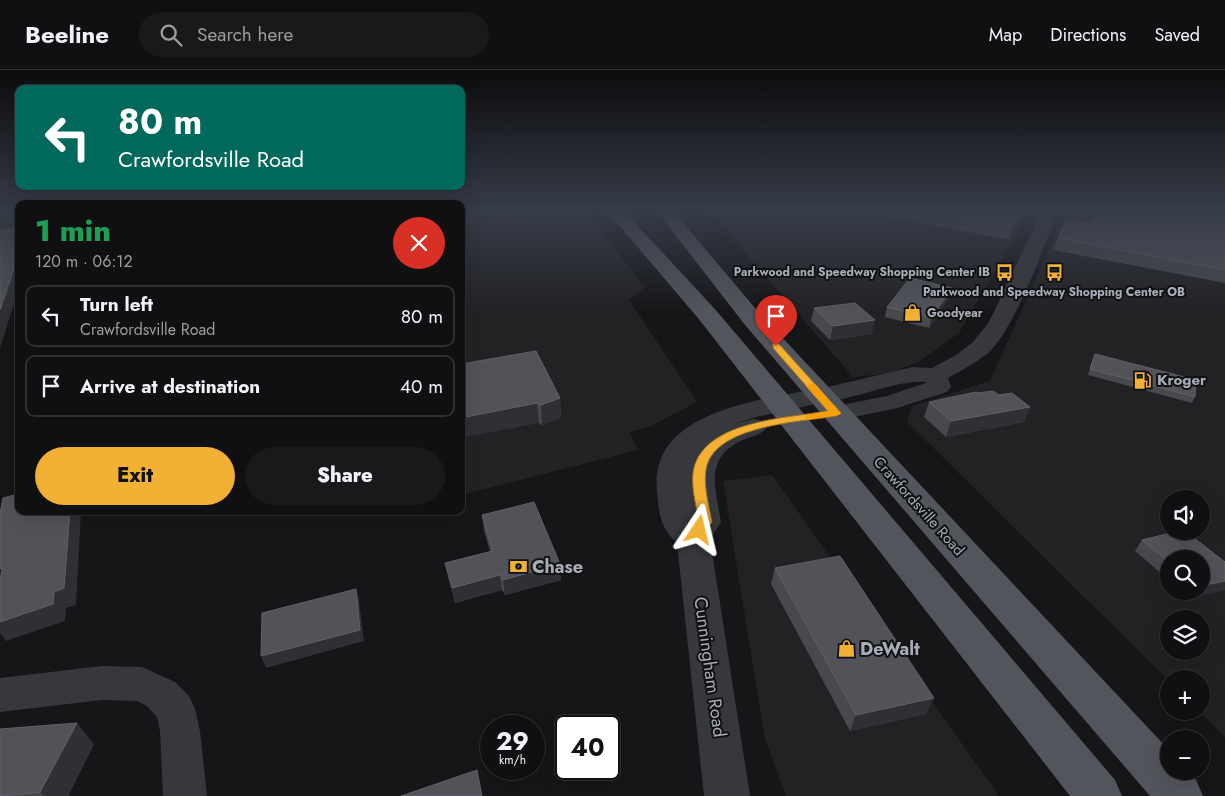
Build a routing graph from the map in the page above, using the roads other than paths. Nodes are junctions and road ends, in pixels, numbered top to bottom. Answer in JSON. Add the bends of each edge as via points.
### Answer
{"nodes":[{"id":1,"x":646,"y":245,"type":"edge"},
{"id":2,"x":692,"y":245,"type":"edge"},
{"id":3,"x":1036,"y":245,"type":"edge"},
{"id":4,"x":1034,"y":251,"type":"joint"},
{"id":5,"x":936,"y":375,"type":"joint"},
{"id":6,"x":828,"y":405,"type":"junction"},
{"id":7,"x":788,"y":412,"type":"junction"},
{"id":8,"x":0,"y":696,"type":"edge"},
{"id":9,"x":185,"y":796,"type":"edge"},
{"id":10,"x":727,"y":796,"type":"edge"},
{"id":11,"x":1099,"y":796,"type":"edge"},
{"id":12,"x":1180,"y":796,"type":"edge"}],
"edges":[{"from":1,"to":7,"type":"main road"},
{"from":2,"to":6,"type":"main road","name":"Crawfordsville Road"},
{"from":3,"to":4,"type":"street"},
{"from":4,"to":5,"type":"street","via":[[999,323],[987,340],[964,360]]},
{"from":5,"to":6,"type":"street","via":[[939,387],[886,404]]},
{"from":6,"to":7,"type":"street","name":"Cunningham Road"},
{"from":6,"to":12,"type":"main road","name":"Crawfordsville Road"},
{"from":7,"to":10,"type":"street","name":"Cunningham Road","via":[[724,438],[708,451],[701,466],[705,522],[692,538]]},
{"from":7,"to":11,"type":"main road"},
{"from":8,"to":9,"type":"street","via":[[102,682],[142,684],[161,694],[175,709]]}]}
